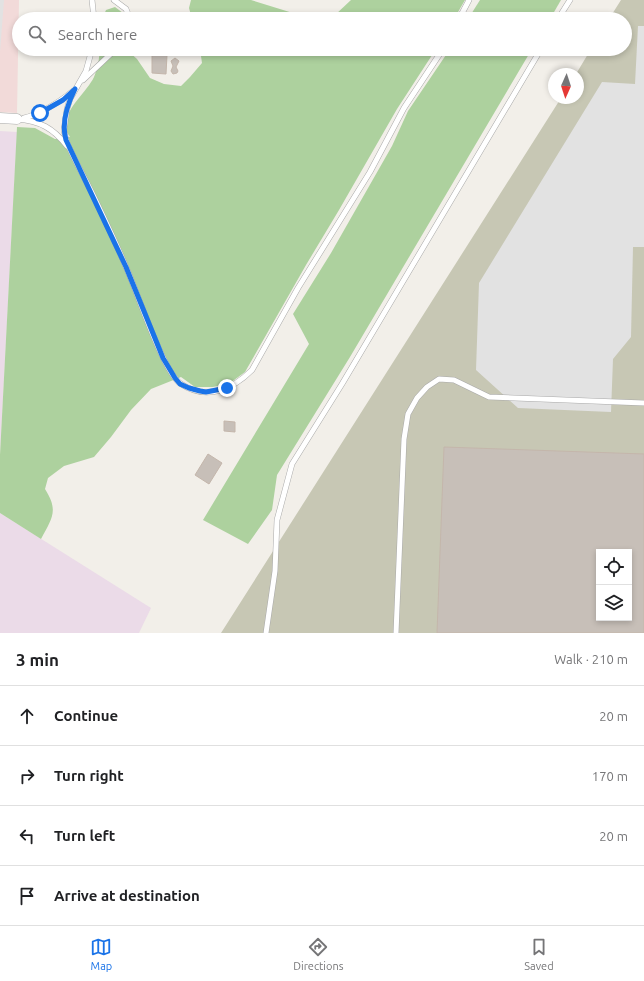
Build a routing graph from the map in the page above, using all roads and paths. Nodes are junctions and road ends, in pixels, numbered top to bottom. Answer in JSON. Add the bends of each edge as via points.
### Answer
{"nodes":[{"id":1,"x":92,"y":0,"type":"edge"},
{"id":2,"x":114,"y":0,"type":"edge"},
{"id":3,"x":469,"y":0,"type":"edge"},
{"id":4,"x":570,"y":0,"type":"edge"},
{"id":5,"x":93,"y":12,"type":"edge"},
{"id":6,"x":127,"y":12,"type":"edge"},
{"id":7,"x":463,"y":12,"type":"edge"},
{"id":8,"x":562,"y":12,"type":"edge"},
{"id":9,"x":90,"y":56,"type":"edge"},
{"id":10,"x":109,"y":56,"type":"edge"},
{"id":11,"x":438,"y":56,"type":"edge"},
{"id":12,"x":536,"y":56,"type":"edge"},
{"id":13,"x":79,"y":84,"type":"junction"},
{"id":14,"x":75,"y":89,"type":"junction"},
{"id":15,"x":0,"y":118,"type":"edge"},
{"id":16,"x":17,"y":119,"type":"junction"},
{"id":17,"x":71,"y":152,"type":"junction"},
{"id":18,"x":644,"y":402,"type":"edge"},
{"id":19,"x":266,"y":633,"type":"edge"},
{"id":20,"x":396,"y":633,"type":"edge"}],
"edges":[{"from":1,"to":5,"type":"lane"},
{"from":2,"to":6,"type":"lane"},
{"from":3,"to":7,"type":"lane"},
{"from":4,"to":8,"type":"lane"},
{"from":9,"to":13,"type":"lane"},
{"from":10,"to":13,"type":"lane"},
{"from":11,"to":17,"type":"lane","via":[[404,108],[370,172],[298,288],[252,370],[243,379],[227,388],[200,391],[180,384],[175,378],[163,358],[120,253]]},
{"from":12,"to":19,"type":"lane","via":[[292,464],[277,520],[275,571]]},
{"from":13,"to":14,"type":"lane"},
{"from":14,"to":16,"type":"lane","via":[[47,110]]},
{"from":14,"to":17,"type":"lane","via":[[68,104],[64,125]]},
{"from":15,"to":16,"type":"street"},
{"from":16,"to":17,"type":"lane","via":[[31,120],[52,130]]},
{"from":18,"to":20,"type":"lane","via":[[489,398],[454,380],[439,379],[427,387],[408,414],[404,439]]}]}
